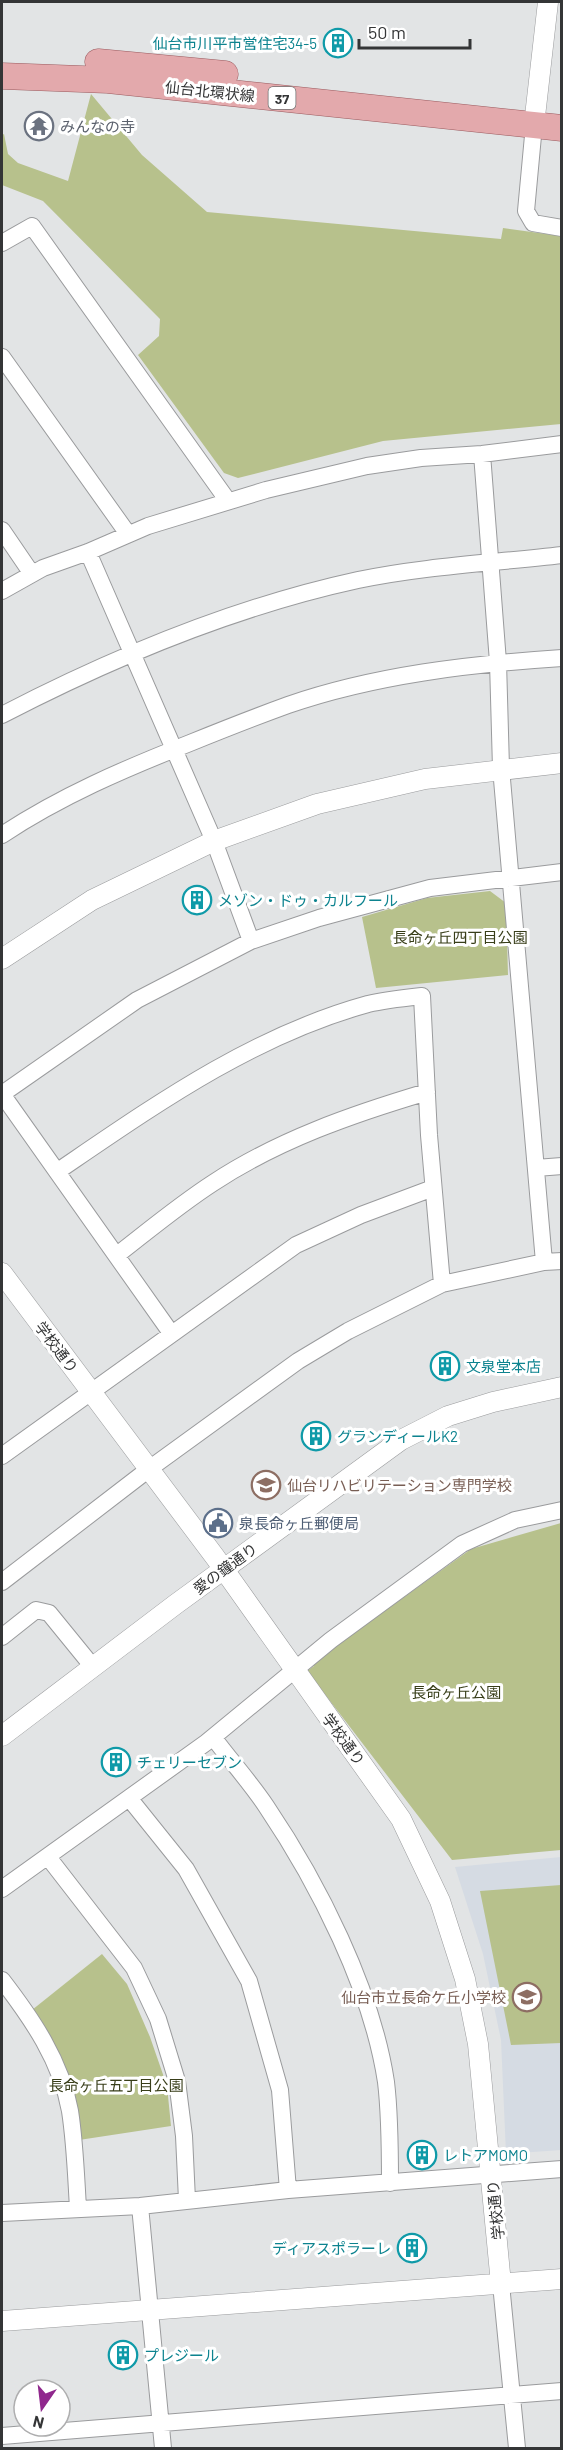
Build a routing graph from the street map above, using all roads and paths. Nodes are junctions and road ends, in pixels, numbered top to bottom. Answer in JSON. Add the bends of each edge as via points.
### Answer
{"nodes":[{"id":1,"x":552,"y":7,"type":"edge"},
{"id":2,"x":2,"y":59,"type":"edge"},
{"id":3,"x":2,"y":76,"type":"edge"},
{"id":4,"x":544,"y":114,"type":"edge"},
{"id":5,"x":561,"y":128,"type":"edge"},
{"id":6,"x":561,"y":228,"type":"edge"},
{"id":7,"x":2,"y":243,"type":"edge"},
{"id":8,"x":2,"y":357,"type":"edge"},
{"id":9,"x":561,"y":444,"type":"edge"},
{"id":10,"x":482,"y":454,"type":"junction"},
{"id":11,"x":228,"y":501,"type":"junction"},
{"id":12,"x":2,"y":530,"type":"edge"},
{"id":13,"x":128,"y":534,"type":"junction"},
{"id":14,"x":88,"y":552,"type":"junction"},
{"id":15,"x":561,"y":555,"type":"edge"},
{"id":16,"x":489,"y":563,"type":"junction"},
{"id":17,"x":32,"y":574,"type":"junction"},
{"id":18,"x":2,"y":591,"type":"edge"},
{"id":19,"x":132,"y":653,"type":"junction"},
{"id":20,"x":561,"y":658,"type":"edge"},
{"id":21,"x":498,"y":662,"type":"junction"},
{"id":22,"x":2,"y":715,"type":"edge"},
{"id":23,"x":174,"y":749,"type":"junction"},
{"id":24,"x":561,"y":763,"type":"edge"},
{"id":25,"x":501,"y":768,"type":"junction"},
{"id":26,"x":2,"y":834,"type":"edge"},
{"id":27,"x":214,"y":841,"type":"junction"},
{"id":28,"x":561,"y":872,"type":"edge"},
{"id":29,"x":512,"y":878,"type":"junction"},
{"id":30,"x":251,"y":940,"type":"junction"},
{"id":31,"x":2,"y":959,"type":"edge"},
{"id":32,"x":427,"y":1092,"type":"junction"},
{"id":33,"x":2,"y":1094,"type":"edge"},
{"id":34,"x":561,"y":1166,"type":"edge"},
{"id":35,"x":536,"y":1168,"type":"junction"},
{"id":36,"x":58,"y":1171,"type":"junction"},
{"id":37,"x":433,"y":1188,"type":"junction"},
{"id":38,"x":117,"y":1255,"type":"junction"},
{"id":39,"x":561,"y":1261,"type":"edge"},
{"id":40,"x":544,"y":1262,"type":"junction"},
{"id":41,"x":2,"y":1273,"type":"edge"},
{"id":42,"x":442,"y":1284,"type":"junction"},
{"id":43,"x":171,"y":1333,"type":"junction"},
{"id":44,"x":561,"y":1387,"type":"edge"},
{"id":45,"x":91,"y":1392,"type":"junction"},
{"id":46,"x":2,"y":1456,"type":"edge"},
{"id":47,"x":149,"y":1469,"type":"junction"},
{"id":48,"x":561,"y":1510,"type":"edge"},
{"id":49,"x":224,"y":1569,"type":"junction"},
{"id":50,"x":2,"y":1582,"type":"edge"},
{"id":51,"x":2,"y":1637,"type":"edge"},
{"id":52,"x":93,"y":1667,"type":"junction"},
{"id":53,"x":294,"y":1669,"type":"junction"},
{"id":54,"x":2,"y":1736,"type":"edge"},
{"id":55,"x":213,"y":1737,"type":"junction"},
{"id":56,"x":129,"y":1797,"type":"junction"},
{"id":57,"x":48,"y":1857,"type":"junction"},
{"id":58,"x":2,"y":1889,"type":"edge"},
{"id":59,"x":2,"y":1980,"type":"edge"},
{"id":60,"x":561,"y":2169,"type":"edge"},
{"id":61,"x":491,"y":2174,"type":"junction"},
{"id":62,"x":390,"y":2182,"type":"junction"},
{"id":63,"x":288,"y":2190,"type":"junction"},
{"id":64,"x":187,"y":2200,"type":"junction"},
{"id":65,"x":140,"y":2206,"type":"junction"},
{"id":66,"x":78,"y":2208,"type":"junction"},
{"id":67,"x":2,"y":2213,"type":"edge"},
{"id":68,"x":561,"y":2278,"type":"edge"},
{"id":69,"x":501,"y":2284,"type":"junction"},
{"id":70,"x":149,"y":2308,"type":"junction"},
{"id":71,"x":2,"y":2321,"type":"edge"},
{"id":72,"x":561,"y":2391,"type":"edge"},
{"id":73,"x":512,"y":2395,"type":"junction"},
{"id":74,"x":159,"y":2421,"type":"junction"},
{"id":75,"x":2,"y":2436,"type":"edge"},
{"id":76,"x":163,"y":2448,"type":"edge"},
{"id":77,"x":517,"y":2448,"type":"edge"}],
"edges":[{"from":1,"to":4,"type":"street"},
{"from":2,"to":4,"type":"main road","name":"仙台北環状線","number":"37","via":[[136,65]]},
{"from":3,"to":4,"type":"main road","name":"仙台北環状線","number":"37","via":[[108,80]]},
{"from":4,"to":5,"type":"main road","name":"仙台北環状線","number":"37"},
{"from":4,"to":6,"type":"street","via":[[526,211],[533,223]]},
{"from":7,"to":11,"type":"street","via":[[32,226]]},
{"from":8,"to":13,"type":"street"},
{"from":9,"to":10,"type":"street"},
{"from":10,"to":11,"type":"street","via":[[367,466]]},
{"from":10,"to":16,"type":"street"},
{"from":11,"to":13,"type":"street"},
{"from":12,"to":17,"type":"street"},
{"from":13,"to":14,"type":"street"},
{"from":14,"to":17,"type":"street"},
{"from":14,"to":19,"type":"street"},
{"from":15,"to":16,"type":"street"},
{"from":16,"to":19,"type":"street","via":[[360,580],[313,591]]},
{"from":16,"to":21,"type":"street"},
{"from":17,"to":18,"type":"street"},
{"from":19,"to":22,"type":"street"},
{"from":19,"to":23,"type":"street"},
{"from":20,"to":21,"type":"street"},
{"from":21,"to":23,"type":"street","via":[[345,689],[289,705]]},
{"from":21,"to":25,"type":"street"},
{"from":23,"to":26,"type":"street","via":[[108,775]]},
{"from":23,"to":27,"type":"street"},
{"from":24,"to":25,"type":"street"},
{"from":25,"to":27,"type":"street","via":[[425,779],[317,804]]},
{"from":25,"to":29,"type":"street"},
{"from":27,"to":30,"type":"street"},
{"from":27,"to":31,"type":"street","via":[[92,900]]},
{"from":28,"to":29,"type":"street"},
{"from":29,"to":30,"type":"street","via":[[430,888]]},
{"from":29,"to":35,"type":"street"},
{"from":30,"to":33,"type":"street","via":[[137,1000]]},
{"from":32,"to":36,"type":"street","via":[[422,996],[369,1004],[272,1038],[156,1104]]},
{"from":32,"to":37,"type":"street"},
{"from":32,"to":38,"type":"street","via":[[331,1123],[273,1149],[213,1183]]},
{"from":33,"to":36,"type":"street"},
{"from":34,"to":35,"type":"street"},
{"from":35,"to":40,"type":"street"},
{"from":36,"to":38,"type":"street"},
{"from":37,"to":42,"type":"street"},
{"from":37,"to":43,"type":"street","via":[[360,1215],[296,1245]]},
{"from":38,"to":43,"type":"street"},
{"from":39,"to":40,"type":"street"},
{"from":40,"to":42,"type":"street"},
{"from":41,"to":45,"type":"street","name":"学校通り"},
{"from":42,"to":47,"type":"street","via":[[298,1361]]},
{"from":43,"to":45,"type":"street"},
{"from":44,"to":49,"type":"street","name":"愛の鐘通り","via":[[448,1416],[401,1440]]},
{"from":45,"to":46,"type":"street"},
{"from":45,"to":47,"type":"street","name":"学校通り"},
{"from":47,"to":49,"type":"street","name":"学校通り"},
{"from":47,"to":50,"type":"street"},
{"from":48,"to":53,"type":"street","via":[[515,1520],[462,1544]]},
{"from":49,"to":52,"type":"street","name":"愛の鐘通り"},
{"from":49,"to":53,"type":"street","name":"学校通り"},
{"from":51,"to":52,"type":"street","via":[[36,1610],[50,1613]]},
{"from":52,"to":54,"type":"street","name":"愛の鐘通り"},
{"from":53,"to":55,"type":"street"},
{"from":53,"to":61,"type":"street","name":"学校通り","via":[[401,1819],[440,1901],[465,1980],[478,2044]]},
{"from":55,"to":56,"type":"street"},
{"from":55,"to":62,"type":"street","via":[[266,1806],[334,1924],[349,1958],[369,2014],[385,2080]]},
{"from":56,"to":57,"type":"street"},
{"from":56,"to":63,"type":"street","via":[[186,1869],[249,1981],[280,2090]]},
{"from":57,"to":58,"type":"street"},
{"from":57,"to":64,"type":"street","via":[[134,1968],[158,2019],[177,2081]]},
{"from":59,"to":66,"type":"street","via":[[53,2058],[69,2109]]},
{"from":60,"to":61,"type":"street"},
{"from":61,"to":62,"type":"street"},
{"from":61,"to":69,"type":"street","name":"学校通り"},
{"from":62,"to":63,"type":"street"},
{"from":63,"to":64,"type":"street"},
{"from":64,"to":65,"type":"street"},
{"from":65,"to":66,"type":"street"},
{"from":65,"to":70,"type":"street"},
{"from":66,"to":67,"type":"street"},
{"from":68,"to":69,"type":"street"},
{"from":69,"to":70,"type":"street"},
{"from":69,"to":73,"type":"street"},
{"from":70,"to":71,"type":"street"},
{"from":70,"to":74,"type":"street"},
{"from":72,"to":73,"type":"street"},
{"from":73,"to":74,"type":"street"},
{"from":73,"to":77,"type":"street"},
{"from":74,"to":75,"type":"street"},
{"from":74,"to":76,"type":"street"}]}
